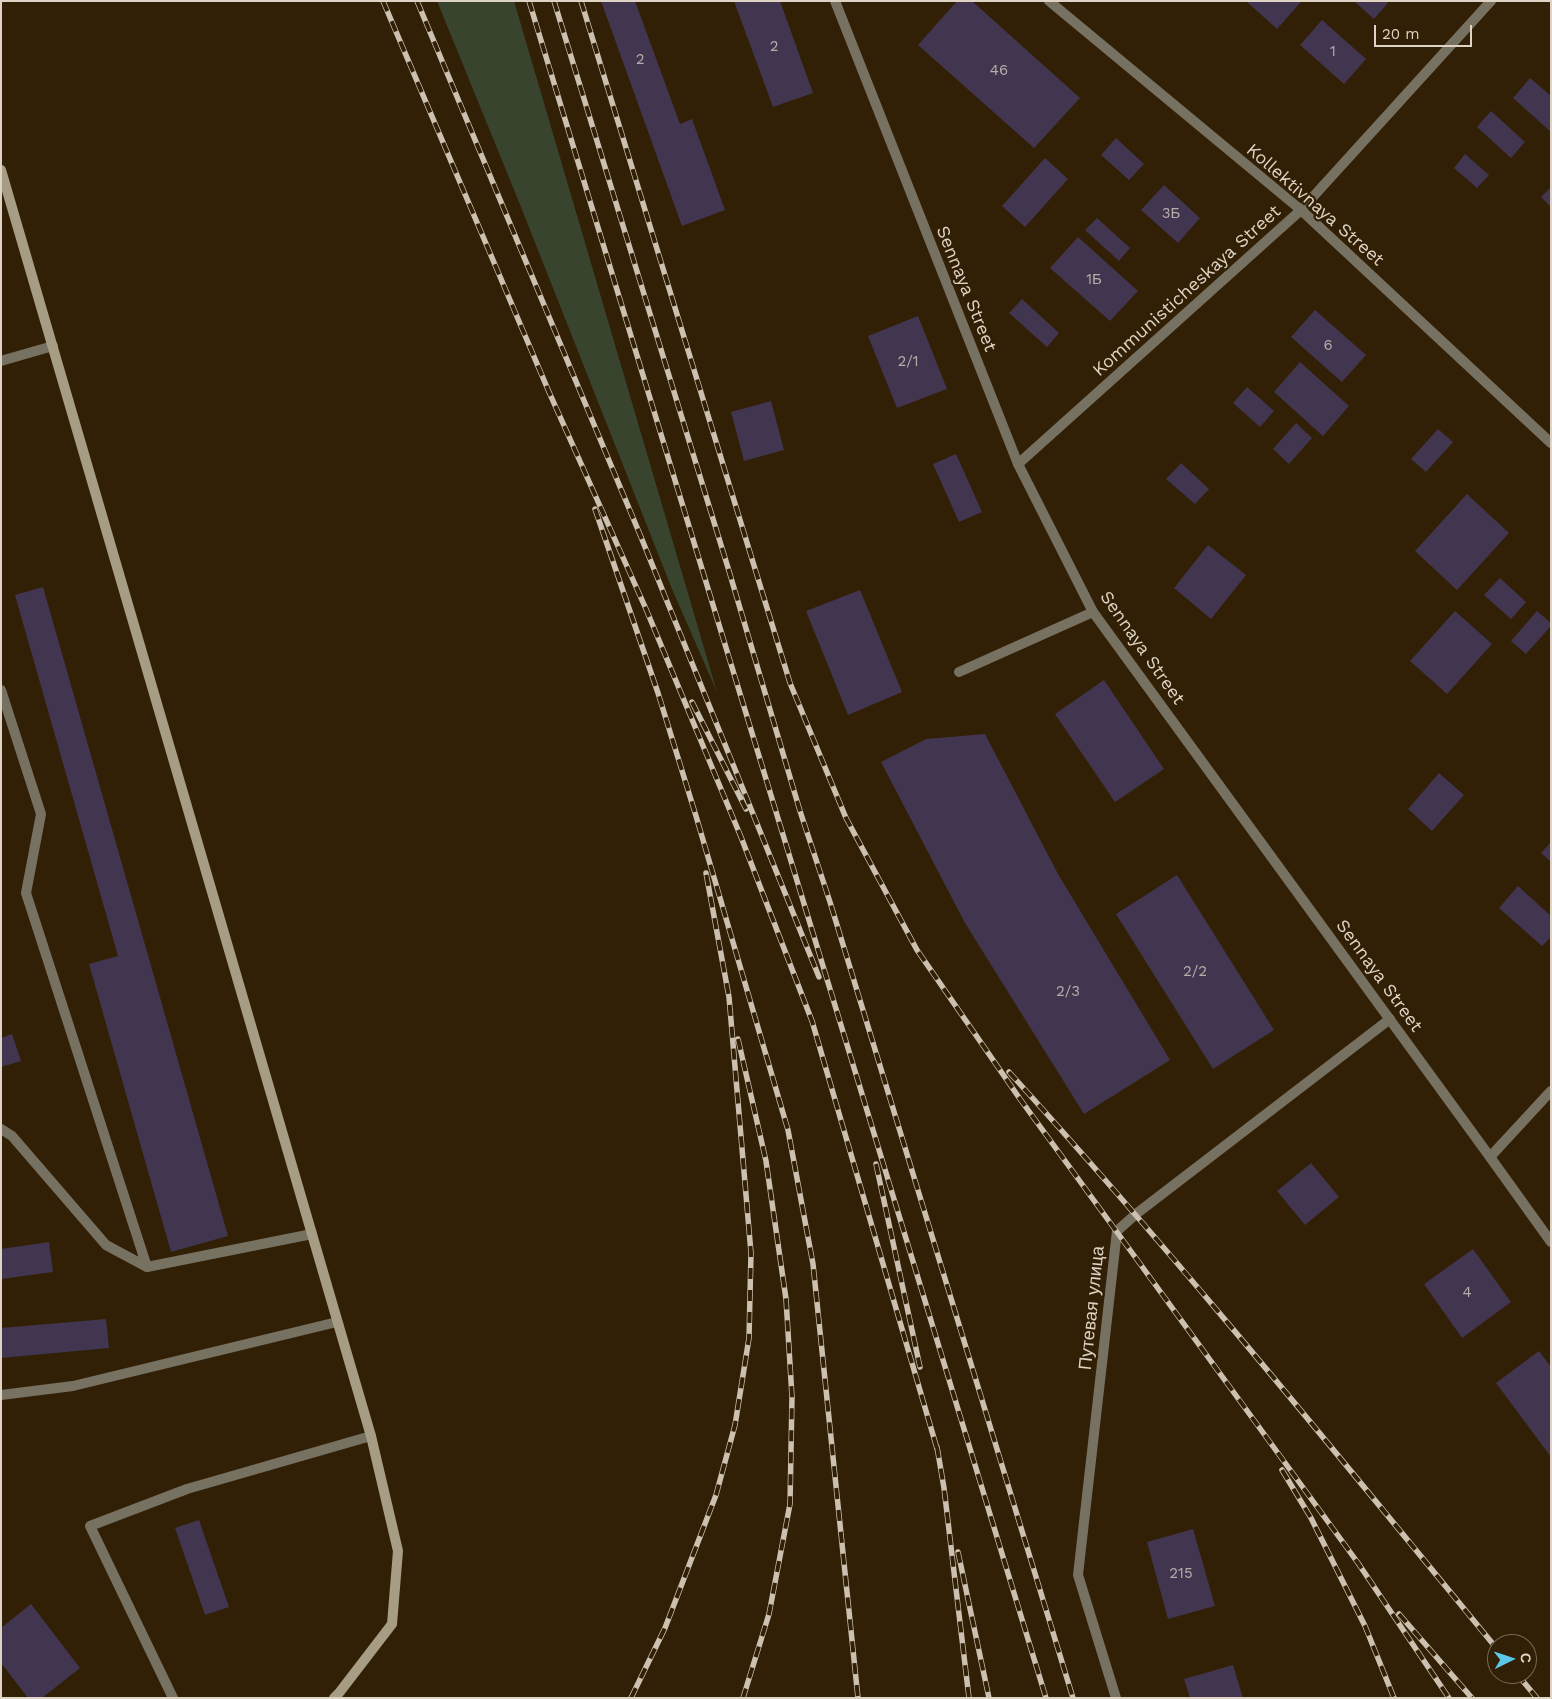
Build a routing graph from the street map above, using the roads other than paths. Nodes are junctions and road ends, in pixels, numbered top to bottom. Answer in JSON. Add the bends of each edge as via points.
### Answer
{"nodes":[{"id":1,"x":834,"y":1,"type":"edge"},
{"id":2,"x":1049,"y":1,"type":"edge"},
{"id":3,"x":1491,"y":1,"type":"edge"},
{"id":4,"x":1,"y":170,"type":"edge"},
{"id":5,"x":1302,"y":210,"type":"junction"},
{"id":6,"x":53,"y":346,"type":"junction"},
{"id":7,"x":1,"y":361,"type":"edge"},
{"id":8,"x":1551,"y":443,"type":"edge"},
{"id":9,"x":1018,"y":464,"type":"junction"},
{"id":10,"x":1093,"y":612,"type":"junction"},
{"id":11,"x":959,"y":672,"type":"dead end"},
{"id":12,"x":1,"y":690,"type":"edge"},
{"id":13,"x":1390,"y":1019,"type":"junction"},
{"id":14,"x":1551,"y":1091,"type":"edge"},
{"id":15,"x":1,"y":1129,"type":"edge"},
{"id":16,"x":1490,"y":1157,"type":"junction"},
{"id":17,"x":312,"y":1234,"type":"junction"},
{"id":18,"x":1551,"y":1242,"type":"edge"},
{"id":19,"x":146,"y":1267,"type":"junction"},
{"id":20,"x":337,"y":1322,"type":"junction"},
{"id":21,"x":1,"y":1395,"type":"edge"},
{"id":22,"x":371,"y":1436,"type":"junction"},
{"id":23,"x":173,"y":1698,"type":"edge"},
{"id":24,"x":334,"y":1698,"type":"edge"},
{"id":25,"x":1116,"y":1698,"type":"edge"}],
"edges":[{"from":1,"to":9,"type":"street","name":"Sennaya Street"},
{"from":2,"to":5,"type":"street","name":"Kollektivnaya Street"},
{"from":3,"to":5,"type":"street","name":"Kommunisticheskaya Street"},
{"from":4,"to":6,"type":"main road"},
{"from":5,"to":8,"type":"street","name":"Kollektivnaya Street"},
{"from":5,"to":9,"type":"street","name":"Kommunisticheskaya Street"},
{"from":6,"to":7,"type":"street"},
{"from":6,"to":17,"type":"main road"},
{"from":9,"to":10,"type":"street","name":"Sennaya Street"},
{"from":10,"to":11,"type":"street"},
{"from":10,"to":13,"type":"street","name":"Sennaya Street"},
{"from":12,"to":19,"type":"street","via":[[41,814],[26,894]]},
{"from":13,"to":16,"type":"street","name":"Sennaya Street"},
{"from":13,"to":25,"type":"street","name":"Путевая улица","via":[[1117,1231],[1078,1575]]},
{"from":14,"to":16,"type":"street"},
{"from":15,"to":19,"type":"street","via":[[12,1136],[106,1245]]},
{"from":16,"to":18,"type":"street","name":"Sennaya Street"},
{"from":17,"to":19,"type":"street"},
{"from":17,"to":20,"type":"main road"},
{"from":20,"to":21,"type":"street","via":[[73,1386]]},
{"from":20,"to":22,"type":"main road"},
{"from":22,"to":23,"type":"street","via":[[187,1489],[90,1526]]},
{"from":22,"to":24,"type":"main road","via":[[398,1552],[392,1624]]}]}
